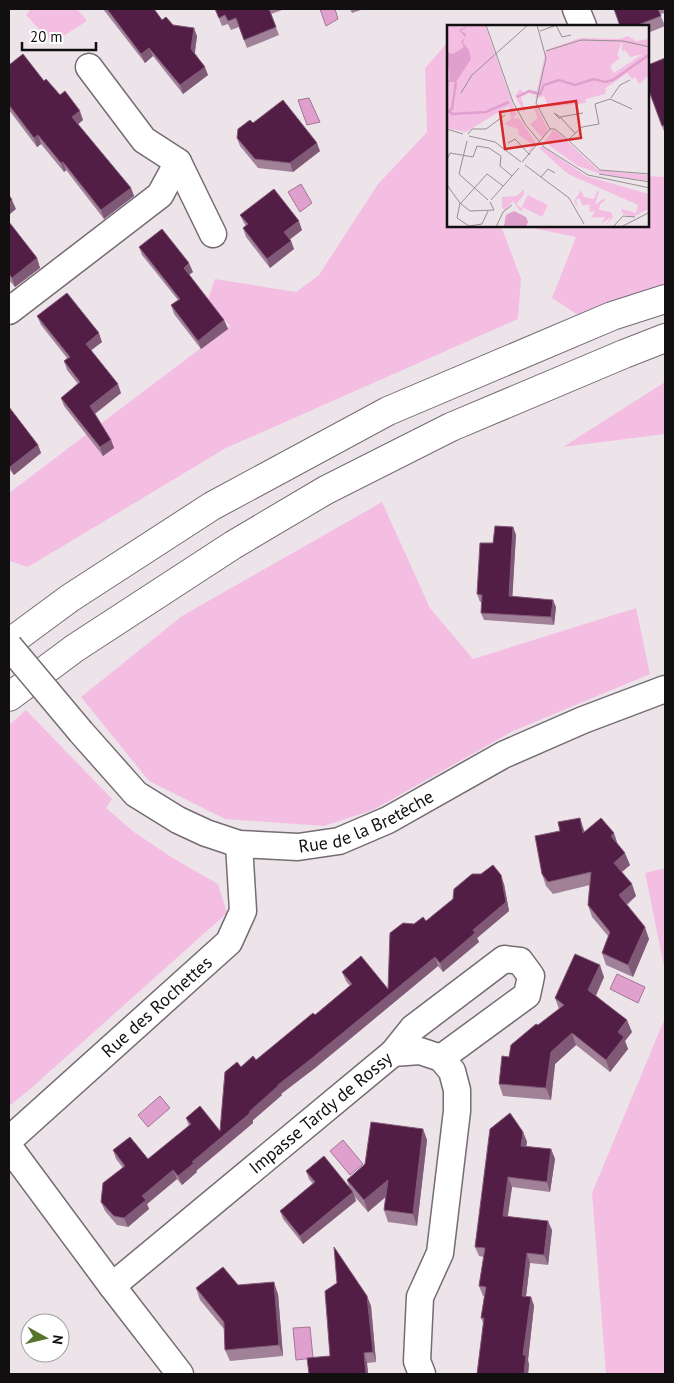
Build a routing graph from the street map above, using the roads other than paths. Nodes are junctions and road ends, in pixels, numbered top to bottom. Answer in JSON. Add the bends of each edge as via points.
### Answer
{"nodes":[{"id":1,"x":576,"y":9,"type":"edge"},
{"id":2,"x":583,"y":25,"type":"edge"},
{"id":3,"x":90,"y":68,"type":"dead end"},
{"id":4,"x":178,"y":162,"type":"junction"},
{"id":5,"x":213,"y":234,"type":"dead end"},
{"id":6,"x":665,"y":299,"type":"edge"},
{"id":7,"x":9,"y":311,"type":"edge"},
{"id":8,"x":665,"y":338,"type":"edge"},
{"id":9,"x":9,"y":645,"type":"edge"},
{"id":10,"x":665,"y":689,"type":"edge"},
{"id":11,"x":9,"y":696,"type":"edge"},
{"id":12,"x":239,"y":844,"type":"junction"},
{"id":13,"x":393,"y":1053,"type":"junction"},
{"id":14,"x":441,"y":1058,"type":"junction"},
{"id":15,"x":9,"y":1140,"type":"edge"},
{"id":16,"x":9,"y":1147,"type":"edge"},
{"id":17,"x":112,"y":1286,"type":"junction"},
{"id":18,"x":180,"y":1374,"type":"edge"},
{"id":19,"x":422,"y":1374,"type":"edge"}],
"edges":[{"from":1,"to":2,"type":"street"},
{"from":3,"to":4,"type":"street","via":[[144,140]]},
{"from":4,"to":5,"type":"street"},
{"from":4,"to":7,"type":"street","via":[[160,195]]},
{"from":6,"to":9,"type":"highway","via":[[612,316],[388,412],[212,506],[70,598]]},
{"from":8,"to":11,"type":"highway","via":[[451,428],[326,490],[232,545],[75,648]]},
{"from":9,"to":12,"type":"street","name":"Rue de la Bretèche","bridge":true,"via":[[136,794],[178,820]]},
{"from":10,"to":12,"type":"street","name":"Rue de la Bretèche","via":[[582,720],[503,755],[388,820],[339,841],[298,847]]},
{"from":12,"to":15,"type":"street","name":"Rue des Rochettes","via":[[242,911],[229,942]]},
{"from":13,"to":14,"type":"street","name":"Impasse Tardy de Rossy","via":[[420,1051]]},
{"from":13,"to":14,"type":"street","via":[[413,1028],[504,959],[520,962],[531,976],[527,995]]},
{"from":13,"to":17,"type":"street","name":"Impasse Tardy de Rossy"},
{"from":14,"to":19,"type":"street","via":[[452,1071],[457,1090],[457,1111],[440,1252],[420,1297],[417,1361]]},
{"from":16,"to":17,"type":"street"},
{"from":17,"to":18,"type":"street"}]}
